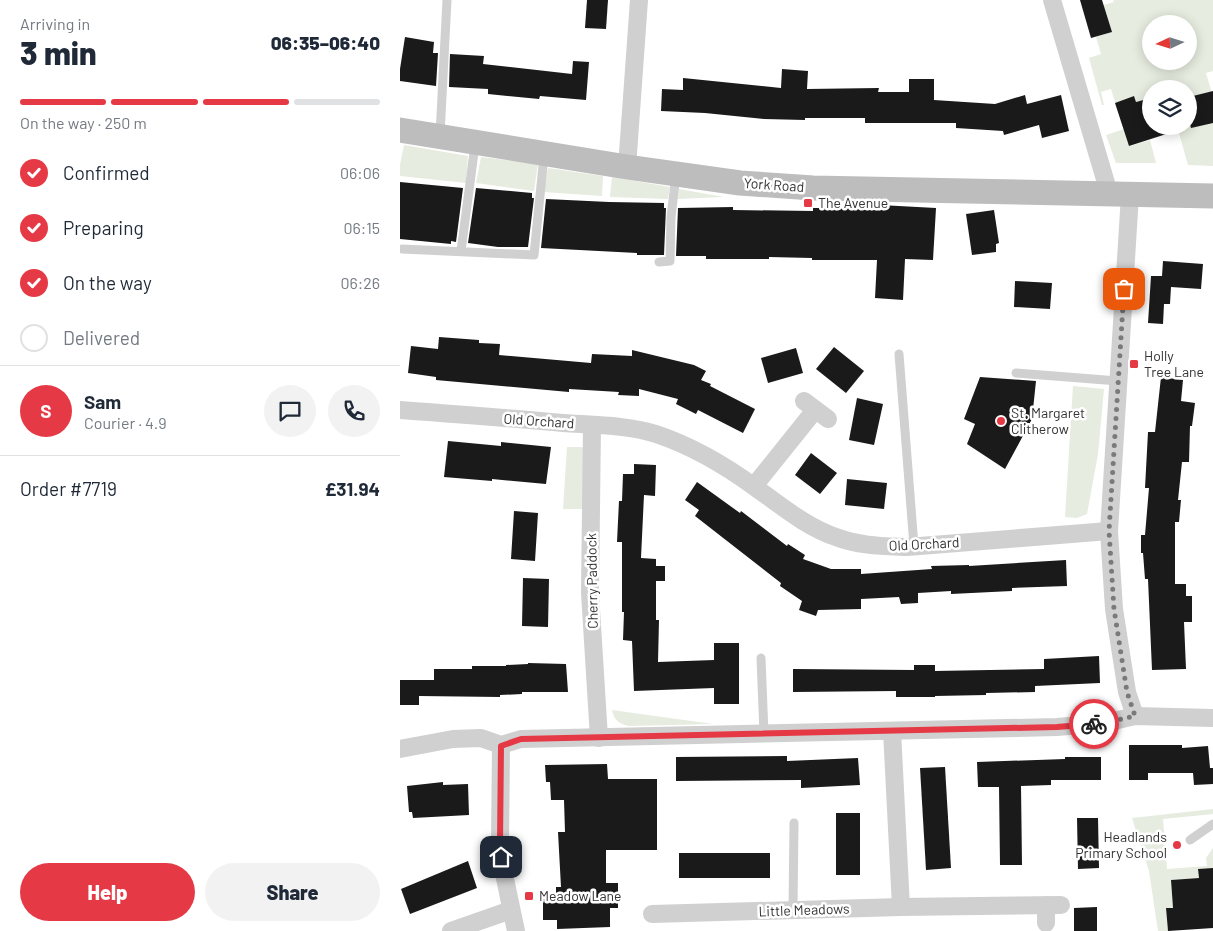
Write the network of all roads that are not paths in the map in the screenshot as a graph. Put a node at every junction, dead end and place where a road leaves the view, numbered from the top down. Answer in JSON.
{"nodes":[{"id":1,"x":447,"y":0,"type":"edge"},
{"id":2,"x":640,"y":0,"type":"edge"},
{"id":3,"x":1052,"y":0,"type":"edge"},
{"id":4,"x":400,"y":130,"type":"edge"},
{"id":5,"x":440,"y":135,"type":"junction"},
{"id":6,"x":475,"y":141,"type":"junction"},
{"id":7,"x":544,"y":153,"type":"junction"},
{"id":8,"x":627,"y":167,"type":"junction"},
{"id":9,"x":676,"y":174,"type":"junction"},
{"id":10,"x":1119,"y":194,"type":"junction"},
{"id":11,"x":1213,"y":196,"type":"edge"},
{"id":12,"x":402,"y":249,"type":"dead end"},
{"id":13,"x":461,"y":251,"type":"junction"},
{"id":14,"x":659,"y":262,"type":"dead end"},
{"id":15,"x":899,"y":354,"type":"dead end"},
{"id":16,"x":1016,"y":373,"type":"dead end"},
{"id":17,"x":1118,"y":381,"type":"junction"},
{"id":18,"x":400,"y":410,"type":"edge"},
{"id":19,"x":816,"y":410,"type":"dead end"},
{"id":20,"x":592,"y":425,"type":"junction"},
{"id":21,"x":754,"y":486,"type":"junction"},
{"id":22,"x":1109,"y":531,"type":"junction"},
{"id":23,"x":914,"y":546,"type":"junction"},
{"id":24,"x":761,"y":658,"type":"dead end"},
{"id":25,"x":1135,"y":716,"type":"junction"},
{"id":26,"x":1213,"y":718,"type":"edge"},
{"id":27,"x":892,"y":731,"type":"junction"},
{"id":28,"x":764,"y":734,"type":"junction"},
{"id":29,"x":599,"y":738,"type":"junction"},
{"id":30,"x":501,"y":746,"type":"junction"},
{"id":31,"x":400,"y":749,"type":"edge"},
{"id":32,"x":794,"y":823,"type":"dead end"},
{"id":33,"x":1213,"y":824,"type":"edge"},
{"id":34,"x":1190,"y":840,"type":"dead end"},
{"id":35,"x":901,"y":907,"type":"junction"},
{"id":36,"x":511,"y":910,"type":"junction"},
{"id":37,"x":793,"y":910,"type":"junction"},
{"id":38,"x":652,"y":914,"type":"dead end"},
{"id":39,"x":1046,"y":923,"type":"dead end"},
{"id":40,"x":451,"y":931,"type":"edge"},
{"id":41,"x":516,"y":931,"type":"edge"}],
"edges":[{"from":1,"to":5,"type":"lane"},
{"from":2,"to":8,"type":"street"},
{"from":3,"to":10,"type":"street"},
{"from":4,"to":5,"type":"street","name":"York Road"},
{"from":5,"to":6,"type":"street","name":"York Road"},
{"from":6,"to":7,"type":"street","name":"York Road"},
{"from":6,"to":13,"type":"lane"},
{"from":7,"to":8,"type":"street","name":"York Road"},
{"from":7,"to":13,"type":"lane"},
{"from":8,"to":9,"type":"street","name":"York Road"},
{"from":9,"to":10,"type":"street","name":"York Road"},
{"from":9,"to":14,"type":"lane"},
{"from":10,"to":11,"type":"street","name":"York Road"},
{"from":10,"to":17,"type":"street"},
{"from":12,"to":13,"type":"lane"},
{"from":15,"to":23,"type":"lane"},
{"from":16,"to":17,"type":"lane"},
{"from":17,"to":22,"type":"street"},
{"from":18,"to":20,"type":"street","name":"Old Orchard"},
{"from":19,"to":21,"type":"street"},
{"from":20,"to":21,"type":"street","name":"Old Orchard"},
{"from":20,"to":29,"type":"street","name":"Cherry Paddock"},
{"from":21,"to":23,"type":"street","name":"Old Orchard"},
{"from":22,"to":23,"type":"street","name":"Old Orchard"},
{"from":22,"to":25,"type":"street"},
{"from":24,"to":28,"type":"lane"},
{"from":25,"to":26,"type":"street"},
{"from":25,"to":27,"type":"street"},
{"from":27,"to":28,"type":"street"},
{"from":27,"to":35,"type":"street"},
{"from":28,"to":29,"type":"street"},
{"from":29,"to":30,"type":"street"},
{"from":30,"to":31,"type":"street"},
{"from":30,"to":36,"type":"street"},
{"from":32,"to":37,"type":"lane"},
{"from":33,"to":34,"type":"lane"},
{"from":35,"to":37,"type":"street","name":"Little Meadows"},
{"from":35,"to":39,"type":"street","name":"Little Meadows"},
{"from":36,"to":40,"type":"street"},
{"from":36,"to":41,"type":"street"},
{"from":37,"to":38,"type":"street","name":"Little Meadows"}]}
